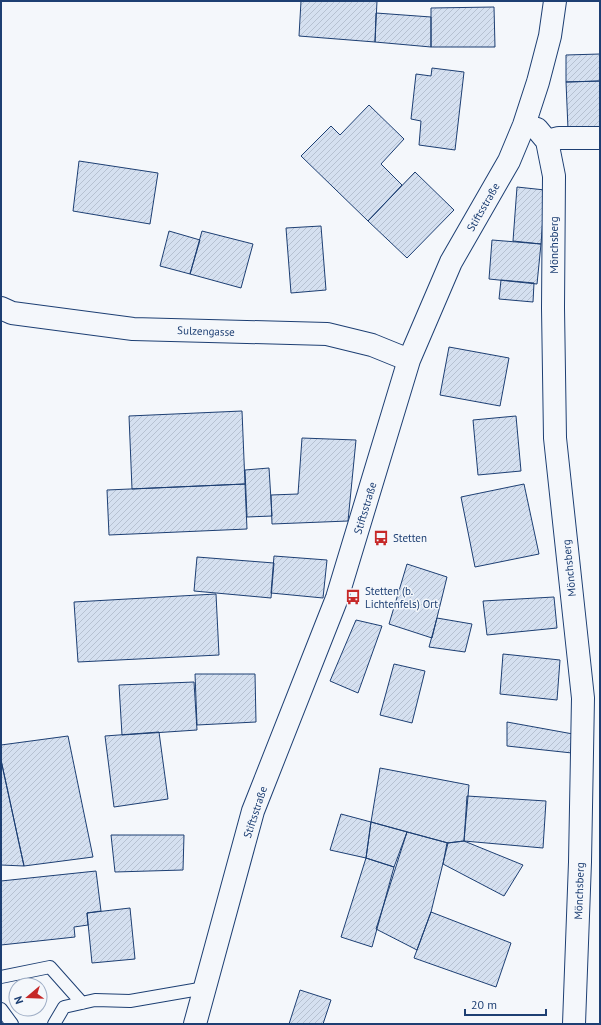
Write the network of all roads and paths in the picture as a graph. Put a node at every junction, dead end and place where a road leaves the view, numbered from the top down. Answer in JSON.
{"nodes":[{"id":1,"x":555,"y":1,"type":"edge"},
{"id":2,"x":524,"y":125,"type":"junction"},
{"id":3,"x":600,"y":138,"type":"edge"},
{"id":4,"x":547,"y":142,"type":"junction"},
{"id":5,"x":1,"y":308,"type":"edge"},
{"id":6,"x":409,"y":360,"type":"junction"},
{"id":7,"x":1,"y":977,"type":"edge"},
{"id":8,"x":205,"y":988,"type":"junction"},
{"id":9,"x":82,"y":1003,"type":"junction"},
{"id":10,"x":1,"y":1009,"type":"edge"},
{"id":11,"x":12,"y":1024,"type":"edge"},
{"id":12,"x":54,"y":1024,"type":"edge"},
{"id":13,"x":195,"y":1024,"type":"edge"},
{"id":14,"x":574,"y":1024,"type":"edge"}],
"edges":[{"from":1,"to":2,"type":"street","name":"Stiftsstraße"},
{"from":2,"to":4,"type":"street"},
{"from":2,"to":6,"type":"street","name":"Stiftsstraße"},
{"from":3,"to":4,"type":"street"},
{"from":4,"to":14,"type":"street","name":"Mönchsberg"},
{"from":5,"to":6,"type":"street","name":"Sulzengasse"},
{"from":6,"to":8,"type":"street","name":"Stiftsstraße"},
{"from":7,"to":9,"type":"lane"},
{"from":8,"to":9,"type":"lane"},
{"from":8,"to":13,"type":"street","name":"Stiftsstraße"},
{"from":9,"to":12,"type":"lane"},
{"from":10,"to":11,"type":"lane"}]}
